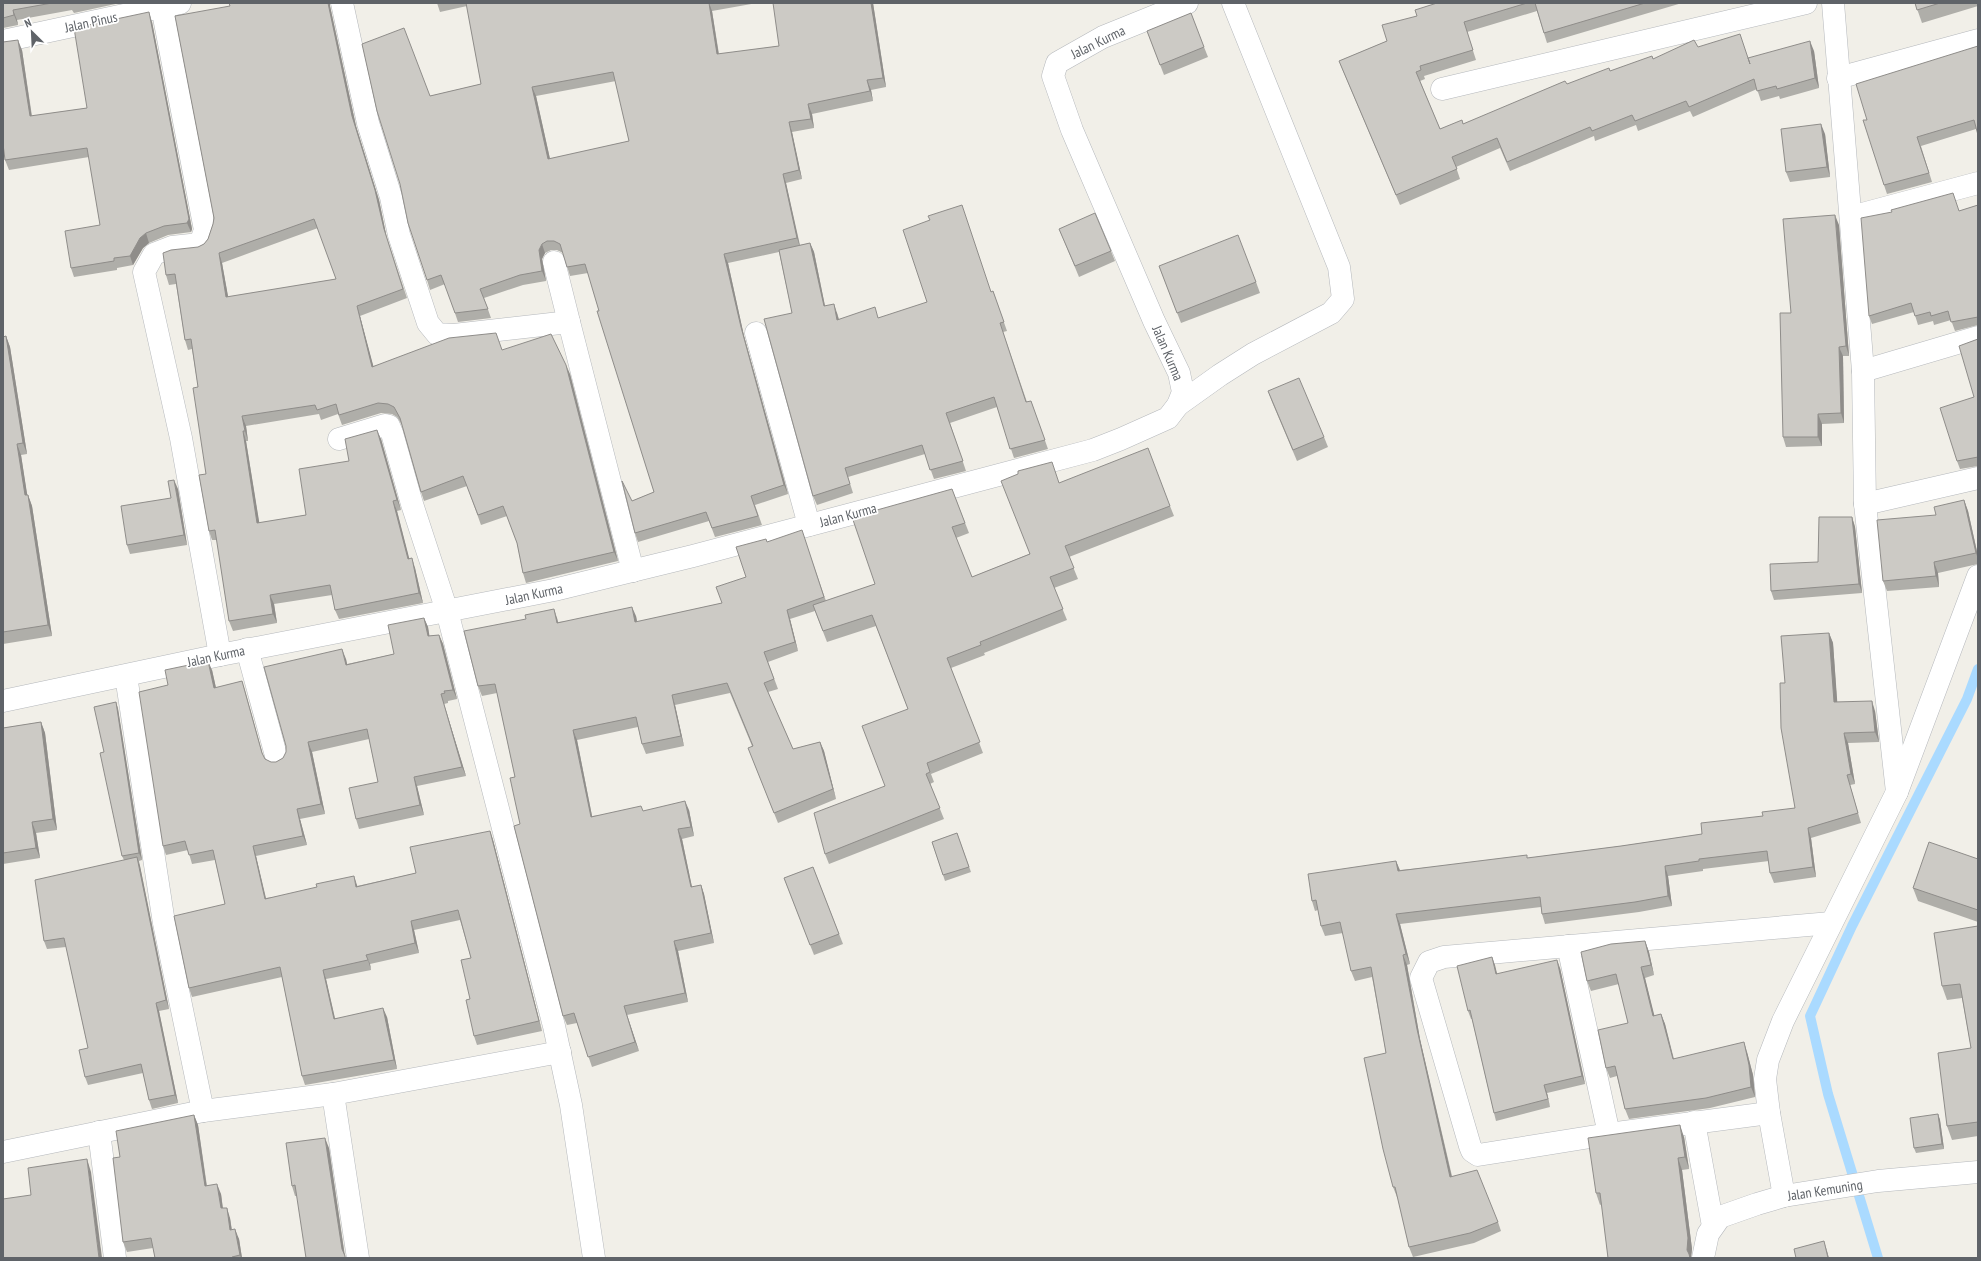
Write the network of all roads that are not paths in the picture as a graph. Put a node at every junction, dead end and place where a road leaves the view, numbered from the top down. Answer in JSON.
{"nodes":[{"id":1,"x":342,"y":3,"type":"edge"},
{"id":2,"x":1187,"y":3,"type":"edge"},
{"id":3,"x":1233,"y":3,"type":"edge"},
{"id":4,"x":1806,"y":3,"type":"edge"},
{"id":5,"x":1833,"y":3,"type":"edge"},
{"id":6,"x":171,"y":5,"type":"edge"},
{"id":7,"x":1978,"y":40,"type":"edge"},
{"id":8,"x":3,"y":41,"type":"edge"},
{"id":9,"x":1838,"y":78,"type":"junction"},
{"id":10,"x":1442,"y":88,"type":"dead end"},
{"id":11,"x":1978,"y":183,"type":"edge"},
{"id":12,"x":1851,"y":217,"type":"junction"},
{"id":13,"x":554,"y":262,"type":"dead end"},
{"id":14,"x":569,"y":322,"type":"junction"},
{"id":15,"x":756,"y":333,"type":"dead end"},
{"id":16,"x":1978,"y":337,"type":"edge"},
{"id":17,"x":1863,"y":371,"type":"junction"},
{"id":18,"x":1178,"y":406,"type":"junction"},
{"id":19,"x":339,"y":439,"type":"dead end"},
{"id":20,"x":1978,"y":478,"type":"edge"},
{"id":21,"x":1865,"y":504,"type":"junction"},
{"id":22,"x":809,"y":525,"type":"junction"},
{"id":23,"x":633,"y":571,"type":"junction"},
{"id":24,"x":1978,"y":576,"type":"edge"},
{"id":25,"x":447,"y":611,"type":"junction"},
{"id":26,"x":247,"y":649,"type":"junction"},
{"id":27,"x":220,"y":655,"type":"junction"},
{"id":28,"x":126,"y":676,"type":"junction"},
{"id":29,"x":3,"y":701,"type":"edge"},
{"id":30,"x":277,"y":759,"type":"dead end"},
{"id":31,"x":1897,"y":792,"type":"junction"},
{"id":32,"x":1831,"y":923,"type":"junction"},
{"id":33,"x":1568,"y":946,"type":"junction"},
{"id":34,"x":560,"y":1052,"type":"junction"},
{"id":35,"x":333,"y":1094,"type":"junction"},
{"id":36,"x":203,"y":1111,"type":"junction"},
{"id":37,"x":1769,"y":1113,"type":"junction"},
{"id":38,"x":1694,"y":1122,"type":"junction"},
{"id":39,"x":99,"y":1132,"type":"junction"},
{"id":40,"x":1609,"y":1134,"type":"junction"},
{"id":41,"x":3,"y":1152,"type":"edge"},
{"id":42,"x":1978,"y":1172,"type":"edge"},
{"id":43,"x":1784,"y":1196,"type":"junction"},
{"id":44,"x":1713,"y":1226,"type":"junction"},
{"id":45,"x":115,"y":1258,"type":"edge"},
{"id":46,"x":358,"y":1258,"type":"edge"},
{"id":47,"x":594,"y":1258,"type":"edge"},
{"id":48,"x":1704,"y":1258,"type":"edge"}],
"edges":[{"from":1,"to":14,"type":"street"},
{"from":2,"to":18,"type":"street","name":"Jalan Kurma"},
{"from":3,"to":18,"type":"street"},
{"from":4,"to":10,"type":"street"},
{"from":5,"to":9,"type":"street"},
{"from":6,"to":8,"type":"street","name":"Jalan Pinus"},
{"from":6,"to":27,"type":"street"},
{"from":7,"to":9,"type":"street"},
{"from":9,"to":12,"type":"street"},
{"from":11,"to":12,"type":"street"},
{"from":12,"to":17,"type":"street"},
{"from":13,"to":14,"type":"street"},
{"from":14,"to":23,"type":"street"},
{"from":15,"to":22,"type":"street"},
{"from":16,"to":17,"type":"street"},
{"from":17,"to":21,"type":"street"},
{"from":18,"to":22,"type":"street","name":"Jalan Kurma"},
{"from":19,"to":25,"type":"street"},
{"from":20,"to":21,"type":"street"},
{"from":21,"to":31,"type":"street"},
{"from":22,"to":23,"type":"street","name":"Jalan Kurma"},
{"from":23,"to":25,"type":"street","name":"Jalan Kurma"},
{"from":24,"to":31,"type":"street"},
{"from":25,"to":26,"type":"street","name":"Jalan Kurma"},
{"from":25,"to":34,"type":"street"},
{"from":26,"to":27,"type":"street","name":"Jalan Kurma"},
{"from":26,"to":30,"type":"street"},
{"from":27,"to":28,"type":"street","name":"Jalan Kurma"},
{"from":28,"to":29,"type":"street","name":"Jalan Kurma"},
{"from":28,"to":36,"type":"street"},
{"from":31,"to":32,"type":"street"},
{"from":32,"to":33,"type":"street"},
{"from":32,"to":37,"type":"street"},
{"from":33,"to":40,"type":"street"},
{"from":33,"to":40,"type":"street"},
{"from":34,"to":35,"type":"street"},
{"from":34,"to":47,"type":"street"},
{"from":35,"to":36,"type":"street"},
{"from":35,"to":46,"type":"street"},
{"from":36,"to":39,"type":"street"},
{"from":37,"to":38,"type":"street"},
{"from":37,"to":43,"type":"street"},
{"from":38,"to":40,"type":"street"},
{"from":38,"to":44,"type":"street"},
{"from":39,"to":41,"type":"street"},
{"from":39,"to":45,"type":"street"},
{"from":42,"to":43,"type":"street","name":"Jalan Kemuning"},
{"from":43,"to":44,"type":"street","name":"Jalan Kemuning"},
{"from":44,"to":48,"type":"street"}]}
